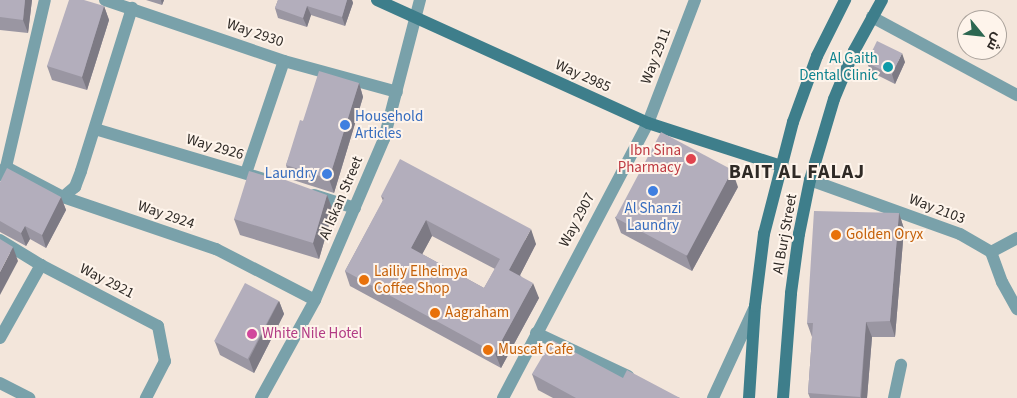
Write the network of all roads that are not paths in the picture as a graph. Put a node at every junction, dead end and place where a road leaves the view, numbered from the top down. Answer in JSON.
{"nodes":[{"id":1,"x":45,"y":0,"type":"edge"},
{"id":2,"x":105,"y":0,"type":"edge"},
{"id":3,"x":377,"y":0,"type":"edge"},
{"id":4,"x":420,"y":0,"type":"edge"},
{"id":5,"x":695,"y":0,"type":"edge"},
{"id":6,"x":845,"y":0,"type":"edge"},
{"id":7,"x":882,"y":0,"type":"edge"},
{"id":8,"x":132,"y":8,"type":"junction"},
{"id":9,"x":414,"y":17,"type":"junction"},
{"id":10,"x":872,"y":17,"type":"junction"},
{"id":11,"x":284,"y":60,"type":"junction"},
{"id":12,"x":397,"y":92,"type":"junction"},
{"id":13,"x":1017,"y":95,"type":"edge"},
{"id":14,"x":648,"y":123,"type":"junction"},
{"id":15,"x":95,"y":129,"type":"junction"},
{"id":16,"x":781,"y":166,"type":"junction"},
{"id":17,"x":3,"y":171,"type":"edge"},
{"id":18,"x":246,"y":173,"type":"junction"},
{"id":19,"x":810,"y":180,"type":"junction"},
{"id":20,"x":273,"y":182,"type":"edge"},
{"id":21,"x":300,"y":191,"type":"edge"},
{"id":22,"x":63,"y":198,"type":"junction"},
{"id":23,"x":355,"y":208,"type":"junction"},
{"id":24,"x":1017,"y":238,"type":"edge"},
{"id":25,"x":0,"y":240,"type":"edge"},
{"id":26,"x":991,"y":252,"type":"junction"},
{"id":27,"x":41,"y":265,"type":"junction"},
{"id":28,"x":314,"y":300,"type":"junction"},
{"id":29,"x":755,"y":306,"type":"junction"},
{"id":30,"x":1017,"y":309,"type":"edge"},
{"id":31,"x":536,"y":333,"type":"junction"},
{"id":32,"x":0,"y":338,"type":"edge"},
{"id":33,"x":901,"y":364,"type":"dead end"},
{"id":34,"x":628,"y":376,"type":"edge"},
{"id":35,"x":0,"y":383,"type":"edge"},
{"id":36,"x":29,"y":398,"type":"edge"},
{"id":37,"x":146,"y":398,"type":"edge"},
{"id":38,"x":261,"y":398,"type":"edge"},
{"id":39,"x":503,"y":398,"type":"edge"},
{"id":40,"x":713,"y":398,"type":"edge"},
{"id":41,"x":749,"y":398,"type":"edge"},
{"id":42,"x":783,"y":398,"type":"edge"},
{"id":43,"x":894,"y":398,"type":"edge"}],
"edges":[{"from":1,"to":17,"type":"street"},
{"from":2,"to":8,"type":"street","name":"Way 2930"},
{"from":3,"to":9,"type":"main road","name":"Way 2985"},
{"from":4,"to":9,"type":"street","name":"Al Iskan Street"},
{"from":5,"to":14,"type":"street","name":"Way 2911"},
{"from":6,"to":16,"type":"main road","name":"Al Burj Street"},
{"from":7,"to":10,"type":"main road","name":"Al Burj Street"},
{"from":8,"to":11,"type":"street","name":"Way 2930"},
{"from":8,"to":15,"type":"street"},
{"from":9,"to":12,"type":"street","name":"Al Iskan Street"},
{"from":9,"to":14,"type":"main road","name":"Way 2985"},
{"from":10,"to":13,"type":"street"},
{"from":10,"to":19,"type":"main road","name":"Al Burj Street"},
{"from":11,"to":12,"type":"street","name":"Way 2930"},
{"from":11,"to":18,"type":"street"},
{"from":12,"to":23,"type":"street","name":"Al Iskan Street"},
{"from":14,"to":16,"type":"main road","name":"Way 2985"},
{"from":14,"to":31,"type":"street","name":"Way 2907"},
{"from":15,"to":18,"type":"street","name":"Way 2926"},
{"from":15,"to":22,"type":"street"},
{"from":16,"to":29,"type":"main road","name":"Al Burj Street"},
{"from":17,"to":22,"type":"street","name":"Way 2924"},
{"from":18,"to":20,"type":"street","name":"Way 2926"},
{"from":19,"to":26,"type":"street","name":"Way 2103"},
{"from":19,"to":42,"type":"main road","name":"Al Burj Street"},
{"from":21,"to":23,"type":"street"},
{"from":22,"to":28,"type":"street","name":"Way 2924"},
{"from":23,"to":28,"type":"street","name":"Al Iskan Street"},
{"from":24,"to":26,"type":"street"},
{"from":25,"to":27,"type":"street","name":"Way 2921"},
{"from":26,"to":30,"type":"street"},
{"from":27,"to":32,"type":"street"},
{"from":27,"to":37,"type":"street","name":"Way 2921"},
{"from":28,"to":38,"type":"street","name":"Al Iskan Street"},
{"from":29,"to":40,"type":"street"},
{"from":29,"to":41,"type":"main road","name":"Al Burj Street"},
{"from":31,"to":34,"type":"street"},
{"from":31,"to":39,"type":"street","name":"Way 2907"},
{"from":33,"to":43,"type":"street"},
{"from":35,"to":36,"type":"street"}]}
